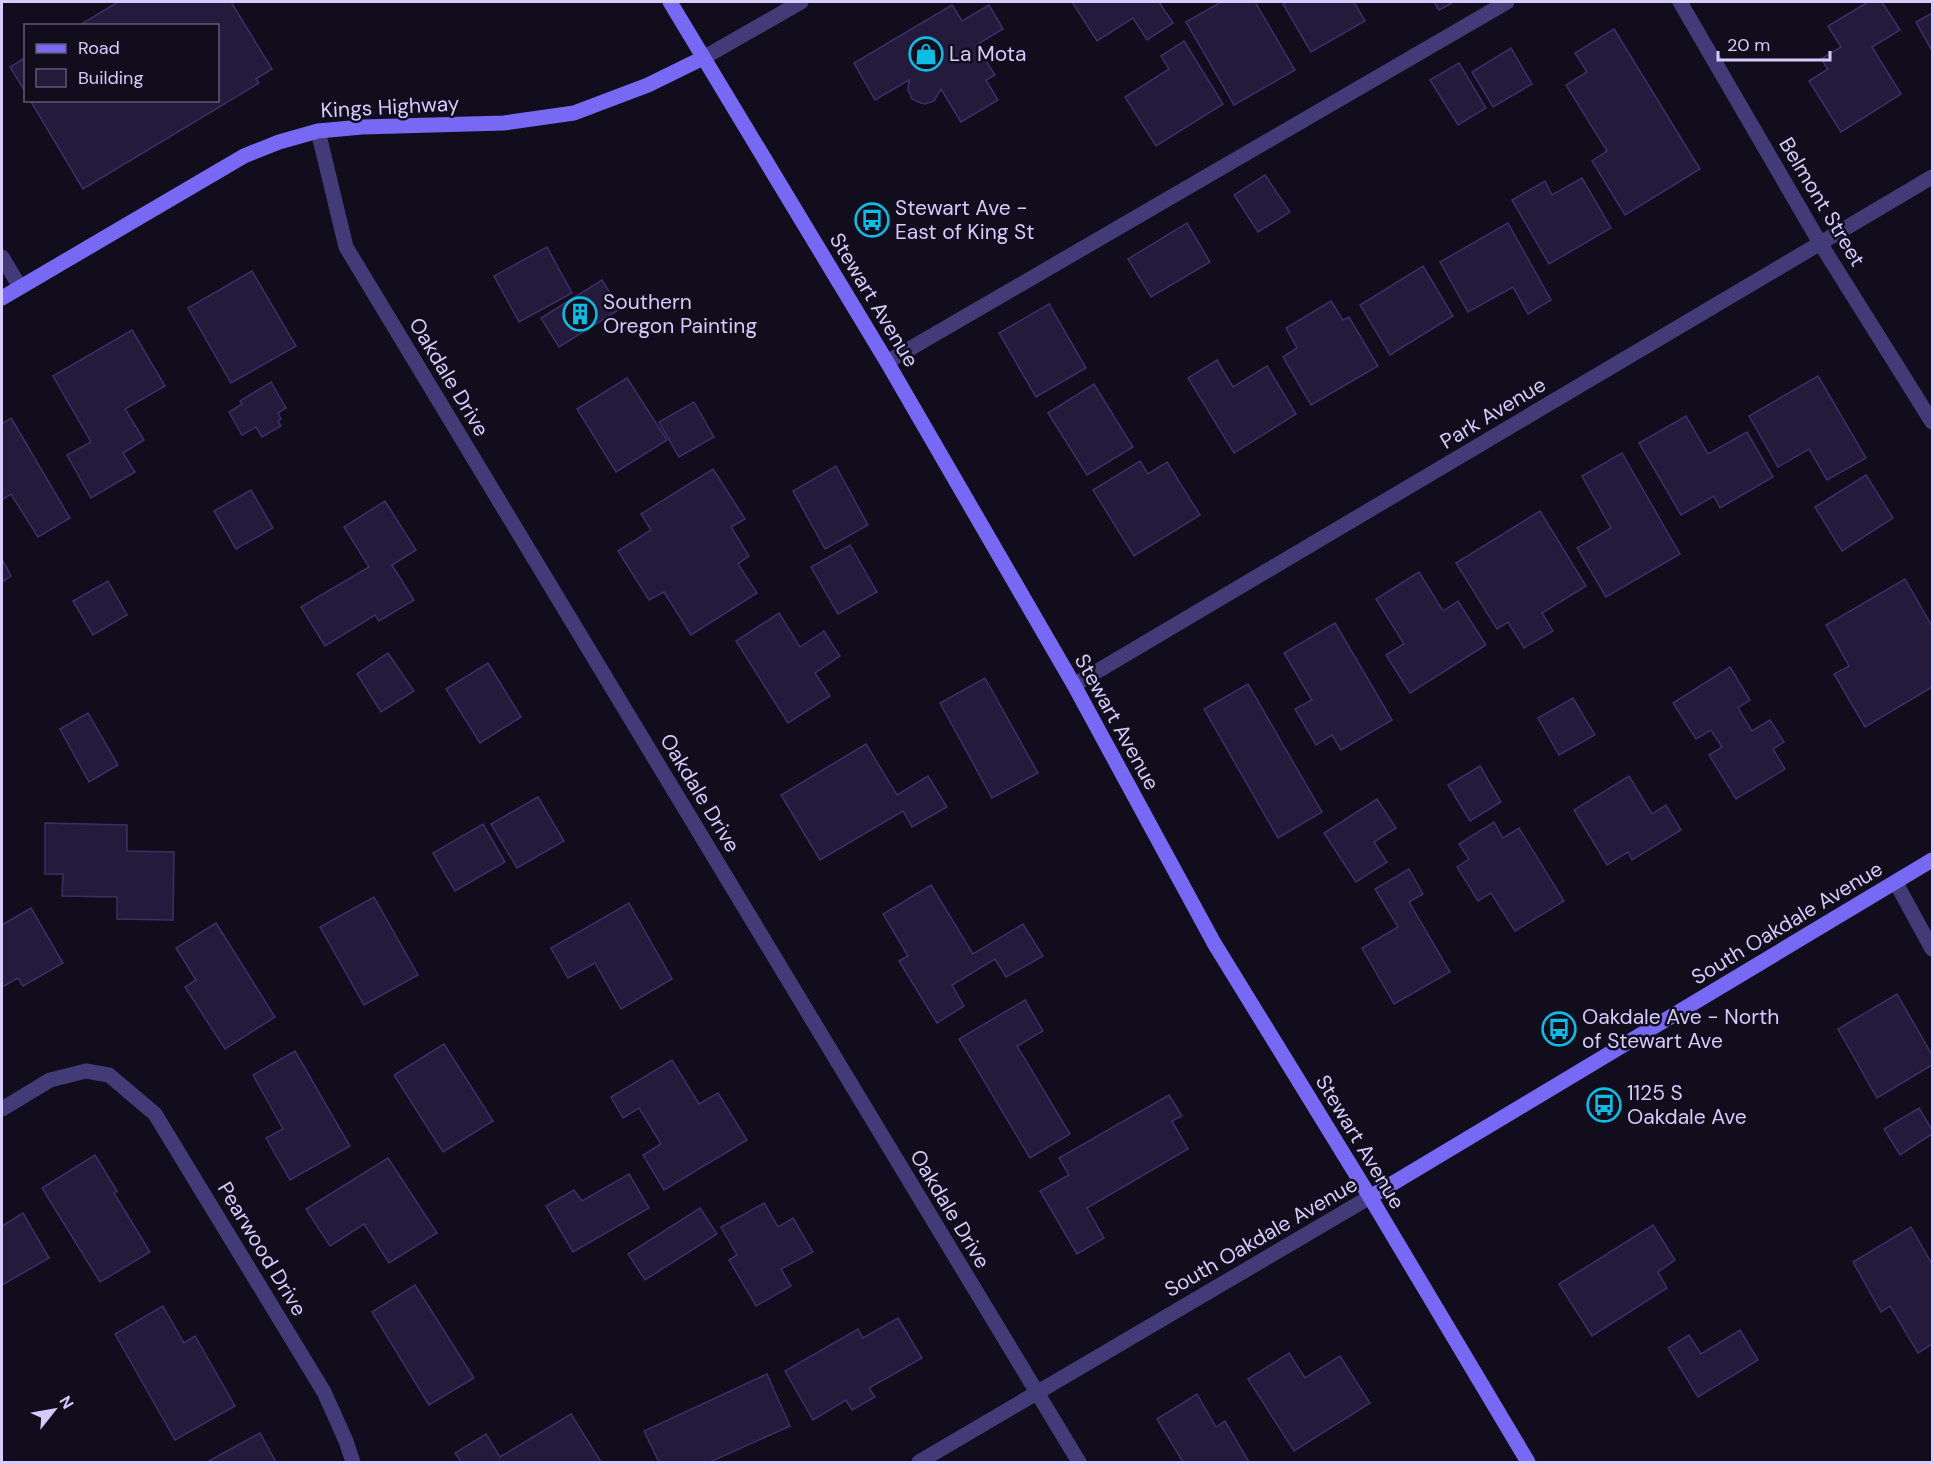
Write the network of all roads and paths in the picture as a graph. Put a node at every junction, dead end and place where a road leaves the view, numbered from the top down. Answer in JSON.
{"nodes":[{"id":1,"x":670,"y":2,"type":"edge"},
{"id":2,"x":801,"y":2,"type":"edge"},
{"id":3,"x":1507,"y":2,"type":"edge"},
{"id":4,"x":1680,"y":2,"type":"edge"},
{"id":5,"x":703,"y":58,"type":"junction"},
{"id":6,"x":318,"y":131,"type":"junction"},
{"id":7,"x":1932,"y":177,"type":"edge"},
{"id":8,"x":1821,"y":243,"type":"junction"},
{"id":9,"x":2,"y":256,"type":"edge"},
{"id":10,"x":20,"y":287,"type":"junction"},
{"id":11,"x":2,"y":298,"type":"edge"},
{"id":12,"x":888,"y":362,"type":"junction"},
{"id":13,"x":1932,"y":422,"type":"edge"},
{"id":14,"x":1074,"y":685,"type":"junction"},
{"id":15,"x":1932,"y":860,"type":"edge"},
{"id":16,"x":1896,"y":883,"type":"junction"},
{"id":17,"x":1932,"y":949,"type":"edge"},
{"id":18,"x":2,"y":1109,"type":"edge"},
{"id":19,"x":1370,"y":1197,"type":"junction"},
{"id":20,"x":1036,"y":1393,"type":"junction"},
{"id":21,"x":353,"y":1462,"type":"edge"},
{"id":22,"x":920,"y":1462,"type":"edge"},
{"id":23,"x":1079,"y":1462,"type":"edge"},
{"id":24,"x":1528,"y":1462,"type":"edge"}],
"edges":[{"from":1,"to":5,"type":"main road","name":"Stewart Avenue"},
{"from":2,"to":5,"type":"street"},
{"from":3,"to":12,"type":"street"},
{"from":4,"to":8,"type":"street","name":"Belmont Street"},
{"from":5,"to":6,"type":"main road","name":"Kings Highway"},
{"from":5,"to":12,"type":"main road","name":"Stewart Avenue"},
{"from":6,"to":10,"type":"main road","name":"Kings Highway"},
{"from":6,"to":20,"type":"street","name":"Oakdale Drive"},
{"from":7,"to":8,"type":"street","name":"Park Avenue"},
{"from":8,"to":13,"type":"street","name":"Belmont Street"},
{"from":8,"to":14,"type":"street","name":"Park Avenue"},
{"from":9,"to":10,"type":"street"},
{"from":10,"to":11,"type":"main road","name":"Kings Highway"},
{"from":12,"to":14,"type":"main road","name":"Stewart Avenue"},
{"from":14,"to":19,"type":"main road","name":"Stewart Avenue"},
{"from":15,"to":16,"type":"main road","name":"South Oakdale Avenue"},
{"from":16,"to":17,"type":"street"},
{"from":16,"to":19,"type":"main road","name":"South Oakdale Avenue"},
{"from":18,"to":21,"type":"street","name":"Pearwood Drive"},
{"from":19,"to":20,"type":"street","name":"South Oakdale Avenue"},
{"from":19,"to":24,"type":"main road","name":"Stewart Avenue"},
{"from":20,"to":22,"type":"street","name":"South Oakdale Avenue"},
{"from":20,"to":23,"type":"street","name":"Oakdale Drive"}]}
